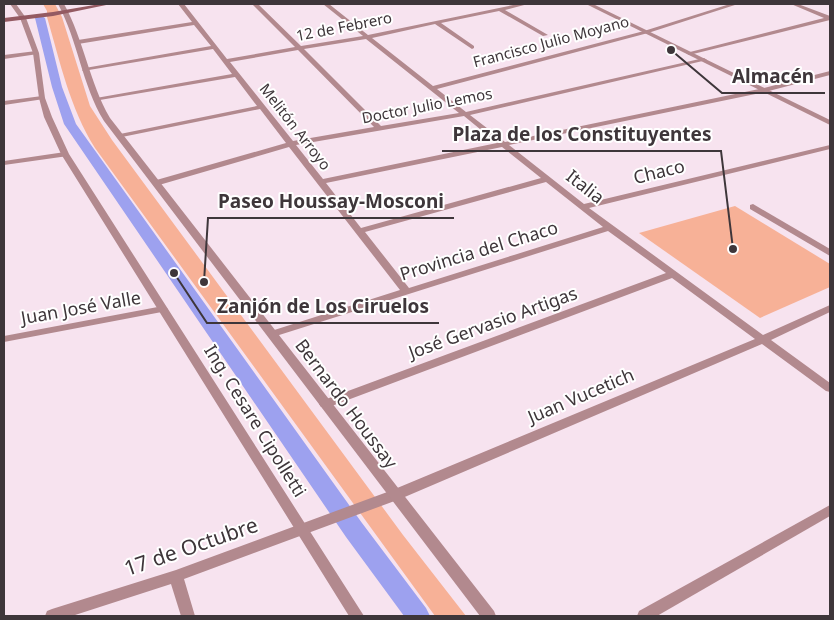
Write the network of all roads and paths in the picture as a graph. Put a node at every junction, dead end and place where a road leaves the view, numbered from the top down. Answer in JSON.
{"nodes":[{"id":1,"x":13,"y":4,"type":"edge"},
{"id":2,"x":104,"y":4,"type":"edge"},
{"id":3,"x":108,"y":4,"type":"edge"},
{"id":4,"x":182,"y":4,"type":"edge"},
{"id":5,"x":255,"y":4,"type":"edge"},
{"id":6,"x":329,"y":4,"type":"edge"},
{"id":7,"x":525,"y":4,"type":"edge"},
{"id":8,"x":589,"y":4,"type":"edge"},
{"id":9,"x":735,"y":4,"type":"edge"},
{"id":10,"x":794,"y":4,"type":"edge"},
{"id":11,"x":63,"y":7,"type":"edge"},
{"id":12,"x":500,"y":9,"type":"junction"},
{"id":13,"x":24,"y":18,"type":"junction"},
{"id":14,"x":830,"y":18,"type":"edge"},
{"id":15,"x":4,"y":20,"type":"edge"},
{"id":16,"x":434,"y":22,"type":"junction"},
{"id":17,"x":196,"y":23,"type":"junction"},
{"id":18,"x":646,"y":32,"type":"junction"},
{"id":19,"x":545,"y":35,"type":"dead end"},
{"id":20,"x":366,"y":37,"type":"junction"},
{"id":21,"x":78,"y":42,"type":"junction"},
{"id":22,"x":472,"y":46,"type":"dead end"},
{"id":23,"x":215,"y":47,"type":"junction"},
{"id":24,"x":299,"y":48,"type":"junction"},
{"id":25,"x":689,"y":52,"type":"junction"},
{"id":26,"x":36,"y":53,"type":"junction"},
{"id":27,"x":4,"y":57,"type":"edge"},
{"id":28,"x":704,"y":60,"type":"junction"},
{"id":29,"x":226,"y":61,"type":"junction"},
{"id":30,"x":85,"y":70,"type":"junction"},
{"id":31,"x":830,"y":72,"type":"edge"},
{"id":32,"x":237,"y":75,"type":"junction"},
{"id":33,"x":432,"y":88,"type":"junction"},
{"id":34,"x":764,"y":90,"type":"junction"},
{"id":35,"x":42,"y":98,"type":"junction"},
{"id":36,"x":96,"y":100,"type":"junction"},
{"id":37,"x":4,"y":103,"type":"edge"},
{"id":38,"x":262,"y":107,"type":"junction"},
{"id":39,"x":465,"y":114,"type":"junction"},
{"id":40,"x":830,"y":123,"type":"edge"},
{"id":41,"x":380,"y":129,"type":"junction"},
{"id":42,"x":120,"y":136,"type":"junction"},
{"id":43,"x":291,"y":144,"type":"junction"},
{"id":44,"x":505,"y":145,"type":"junction"},
{"id":45,"x":830,"y":147,"type":"edge"},
{"id":46,"x":65,"y":154,"type":"junction"},
{"id":47,"x":4,"y":163,"type":"edge"},
{"id":48,"x":548,"y":179,"type":"junction"},
{"id":49,"x":321,"y":182,"type":"junction"},
{"id":50,"x":156,"y":183,"type":"junction"},
{"id":51,"x":754,"y":207,"type":"dead end"},
{"id":52,"x":584,"y":208,"type":"junction"},
{"id":53,"x":610,"y":228,"type":"junction"},
{"id":54,"x":359,"y":231,"type":"junction"},
{"id":55,"x":830,"y":253,"type":"edge"},
{"id":56,"x":673,"y":274,"type":"junction"},
{"id":57,"x":406,"y":291,"type":"junction"},
{"id":58,"x":830,"y":308,"type":"edge"},
{"id":59,"x":163,"y":309,"type":"junction"},
{"id":60,"x":272,"y":334,"type":"junction"},
{"id":61,"x":4,"y":339,"type":"edge"},
{"id":62,"x":762,"y":339,"type":"junction"},
{"id":63,"x":830,"y":388,"type":"edge"},
{"id":64,"x":325,"y":404,"type":"junction"},
{"id":65,"x":395,"y":495,"type":"junction"},
{"id":66,"x":830,"y":510,"type":"edge"},
{"id":67,"x":344,"y":515,"type":"joint"},
{"id":68,"x":303,"y":530,"type":"junction"},
{"id":69,"x":176,"y":576,"type":"junction"},
{"id":70,"x":52,"y":616,"type":"edge"},
{"id":71,"x":188,"y":616,"type":"edge"},
{"id":72,"x":356,"y":616,"type":"edge"},
{"id":73,"x":489,"y":616,"type":"edge"},
{"id":74,"x":644,"y":616,"type":"edge"}],
"edges":[{"from":1,"to":13,"type":"street","name":"Ing. Cesare Cipolletti"},
{"from":2,"to":3,"type":"main road"},
{"from":2,"to":11,"type":"main road"},
{"from":4,"to":17,"type":"street","name":"Melitón Arroyo"},
{"from":5,"to":24,"type":"street"},
{"from":6,"to":20,"type":"street","name":"Italia"},
{"from":7,"to":12,"type":"street","name":"12 de Febrero"},
{"from":8,"to":18,"type":"street"},
{"from":9,"to":18,"type":"street","name":"Francisco Julio Moyano"},
{"from":10,"to":14,"type":"street"},
{"from":11,"to":13,"type":"main road"},
{"from":11,"to":21,"type":"street","name":"Bernardo Houssay"},
{"from":12,"to":16,"type":"street","name":"12 de Febrero"},
{"from":12,"to":19,"type":"street"},
{"from":13,"to":15,"type":"main road"},
{"from":13,"to":26,"type":"street","name":"Ing. Cesare Cipolletti"},
{"from":14,"to":25,"type":"street"},
{"from":16,"to":20,"type":"street","name":"12 de Febrero"},
{"from":16,"to":22,"type":"street"},
{"from":17,"to":21,"type":"street"},
{"from":17,"to":23,"type":"street","name":"Melitón Arroyo"},
{"from":18,"to":25,"type":"street"},
{"from":18,"to":33,"type":"street","name":"Francisco Julio Moyano"},
{"from":20,"to":24,"type":"street","name":"12 de Febrero"},
{"from":20,"to":33,"type":"street","name":"Italia"},
{"from":21,"to":30,"type":"street","name":"Bernardo Houssay"},
{"from":23,"to":29,"type":"street","name":"Melitón Arroyo"},
{"from":23,"to":30,"type":"street"},
{"from":24,"to":29,"type":"street","name":"12 de Febrero"},
{"from":24,"to":41,"type":"street"},
{"from":25,"to":28,"type":"street"},
{"from":26,"to":27,"type":"street"},
{"from":26,"to":35,"type":"street","name":"Ing. Cesare Cipolletti"},
{"from":28,"to":34,"type":"street"},
{"from":28,"to":39,"type":"street","name":"Doctor Julio Lemos"},
{"from":29,"to":32,"type":"street","name":"Melitón Arroyo"},
{"from":30,"to":36,"type":"street","name":"Bernardo Houssay"},
{"from":31,"to":34,"type":"street"},
{"from":32,"to":36,"type":"street"},
{"from":32,"to":38,"type":"street","name":"Melitón Arroyo"},
{"from":33,"to":39,"type":"street","name":"Italia"},
{"from":34,"to":40,"type":"street"},
{"from":34,"to":44,"type":"street"},
{"from":35,"to":37,"type":"street"},
{"from":35,"to":46,"type":"street","name":"Ing. Cesare Cipolletti"},
{"from":36,"to":42,"type":"street","name":"Bernardo Houssay"},
{"from":38,"to":42,"type":"street"},
{"from":38,"to":43,"type":"street","name":"Melitón Arroyo"},
{"from":39,"to":41,"type":"street","name":"Doctor Julio Lemos"},
{"from":39,"to":44,"type":"street","name":"Italia"},
{"from":41,"to":43,"type":"street","name":"Doctor Julio Lemos"},
{"from":42,"to":50,"type":"street","name":"Bernardo Houssay"},
{"from":43,"to":49,"type":"street","name":"Melitón Arroyo"},
{"from":43,"to":50,"type":"street","name":"Doctor Julio Lemos"},
{"from":44,"to":48,"type":"street","name":"Italia"},
{"from":44,"to":49,"type":"street"},
{"from":45,"to":52,"type":"street","name":"Chaco"},
{"from":46,"to":47,"type":"street"},
{"from":46,"to":59,"type":"street","name":"Ing. Cesare Cipolletti"},
{"from":48,"to":52,"type":"street","name":"Italia"},
{"from":48,"to":54,"type":"street"},
{"from":49,"to":54,"type":"street","name":"Melitón Arroyo"},
{"from":50,"to":60,"type":"street","name":"Bernardo Houssay"},
{"from":51,"to":55,"type":"street"},
{"from":52,"to":53,"type":"street","name":"Italia"},
{"from":53,"to":56,"type":"street","name":"Italia"},
{"from":53,"to":57,"type":"street","name":"Provincia del Chaco"},
{"from":54,"to":57,"type":"street","name":"Melitón Arroyo"},
{"from":56,"to":62,"type":"street","name":"Italia"},
{"from":56,"to":64,"type":"street","name":"José Gervasio Artigas"},
{"from":57,"to":60,"type":"street","name":"Provincia del Chaco"},
{"from":58,"to":62,"type":"street","name":"Juan Vucetich"},
{"from":59,"to":61,"type":"street","name":"Juan José Valle"},
{"from":59,"to":68,"type":"street","name":"Ing. Cesare Cipolletti"},
{"from":60,"to":64,"type":"street","name":"Bernardo Houssay"},
{"from":62,"to":63,"type":"street","name":"Italia"},
{"from":62,"to":65,"type":"street","name":"Juan Vucetich"},
{"from":64,"to":65,"type":"street","name":"Bernardo Houssay"},
{"from":65,"to":67,"type":"street","name":"Juan Vucetich"},
{"from":65,"to":73,"type":"street","name":"Bernardo Houssay"},
{"from":66,"to":74,"type":"street"},
{"from":67,"to":68,"type":"street","name":"17 de Octubre"},
{"from":68,"to":69,"type":"street","name":"17 de Octubre"},
{"from":68,"to":72,"type":"street","name":"Ing. Cesare Cipolletti"},
{"from":69,"to":70,"type":"street","name":"17 de Octubre"},
{"from":69,"to":71,"type":"street"}]}
